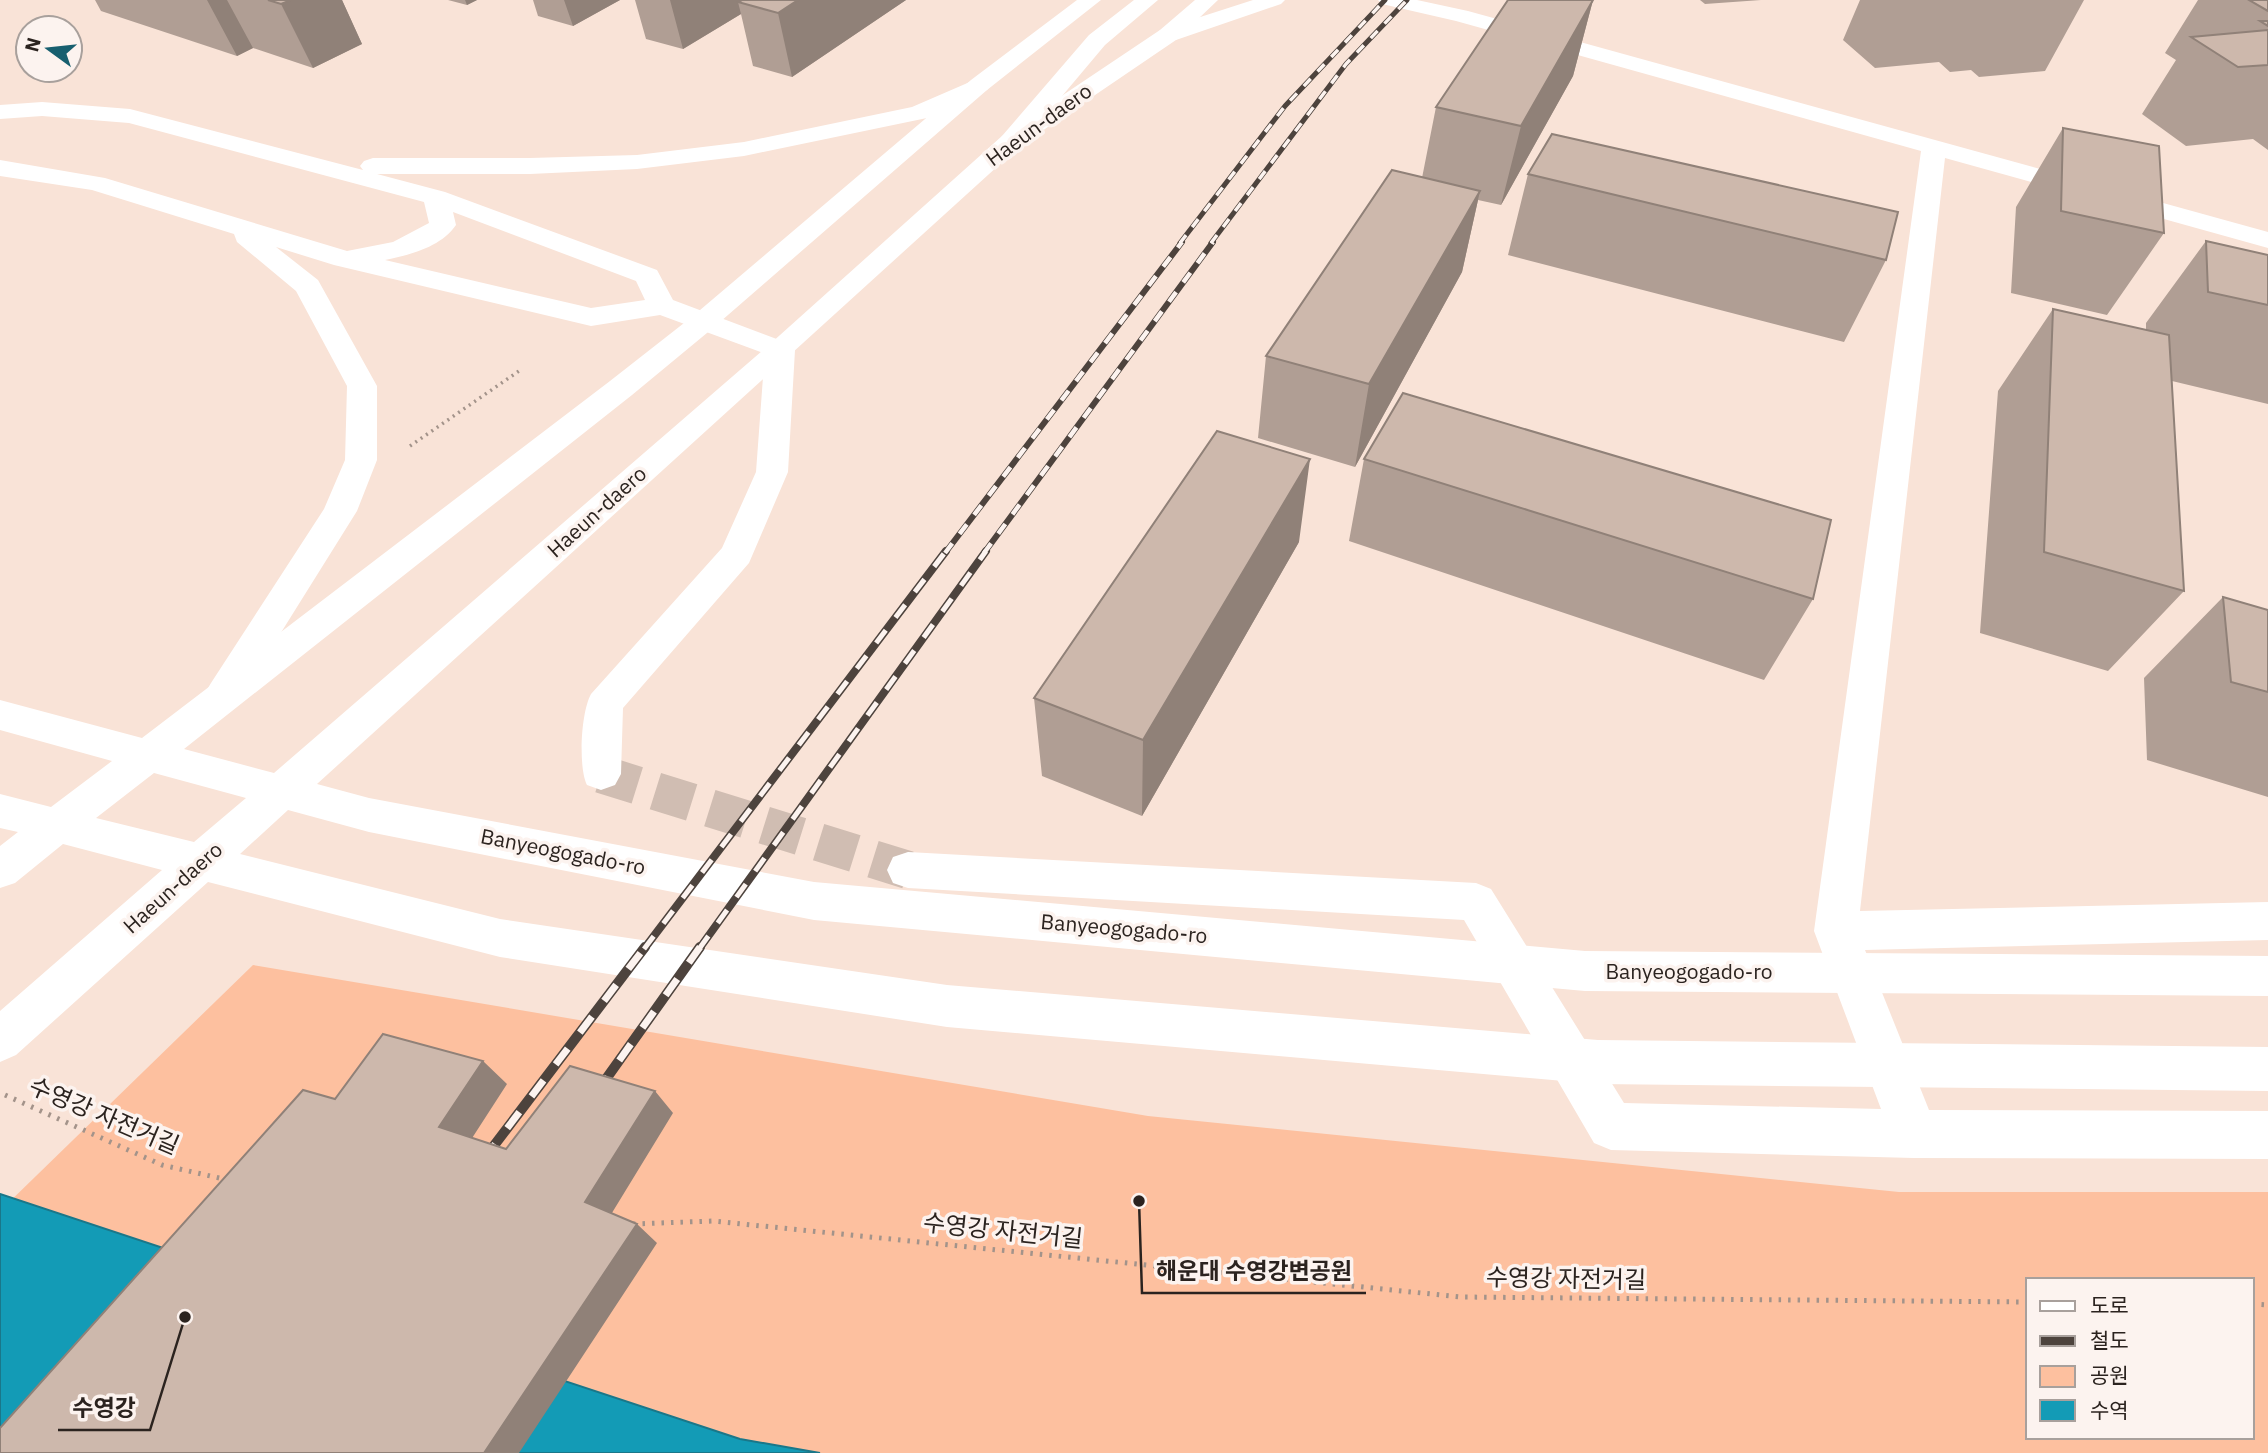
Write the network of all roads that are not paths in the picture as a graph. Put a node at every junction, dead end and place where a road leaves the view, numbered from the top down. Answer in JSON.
{"nodes":[{"id":1,"x":1090,"y":0,"type":"edge"},
{"id":2,"x":1147,"y":0,"type":"edge"},
{"id":3,"x":1207,"y":0,"type":"edge"},
{"id":4,"x":1274,"y":0,"type":"edge"},
{"id":5,"x":1389,"y":0,"type":"edge"},
{"id":6,"x":1482,"y":0,"type":"edge"},
{"id":7,"x":1460,"y":16,"type":"junction"},
{"id":8,"x":1168,"y":35,"type":"junction"},
{"id":9,"x":979,"y":85,"type":"junction"},
{"id":10,"x":0,"y":112,"type":"edge"},
{"id":11,"x":1011,"y":141,"type":"junction"},
{"id":12,"x":1934,"y":147,"type":"junction"},
{"id":13,"x":320,"y":166,"type":"junction"},
{"id":14,"x":0,"y":168,"type":"edge"},
{"id":15,"x":436,"y":197,"type":"junction"},
{"id":16,"x":228,"y":222,"type":"junction"},
{"id":17,"x":2268,"y":240,"type":"edge"},
{"id":18,"x":344,"y":259,"type":"junction"},
{"id":19,"x":662,"y":306,"type":"junction"},
{"id":20,"x":704,"y":322,"type":"junction"},
{"id":21,"x":780,"y":350,"type":"junction"},
{"id":22,"x":224,"y":693,"type":"junction"},
{"id":23,"x":0,"y":715,"type":"edge"},
{"id":24,"x":601,"y":774,"type":"dead end"},
{"id":25,"x":0,"y":811,"type":"edge"},
{"id":26,"x":0,"y":870,"type":"edge"},
{"id":27,"x":908,"y":870,"type":"tunnel mouth"},
{"id":28,"x":2268,"y":921,"type":"edge"},
{"id":29,"x":1836,"y":931,"type":"junction"},
{"id":30,"x":2268,"y":976,"type":"edge"},
{"id":31,"x":0,"y":1040,"type":"edge"},
{"id":32,"x":2268,"y":1069,"type":"edge"},
{"id":33,"x":1914,"y":1134,"type":"junction"},
{"id":34,"x":2268,"y":1135,"type":"edge"}],
"edges":[{"from":1,"to":9,"type":"main road"},
{"from":2,"to":11,"type":"main road"},
{"from":3,"to":8,"type":"main road","name":"Haeun-daero"},
{"from":4,"to":8,"type":"main road"},
{"from":5,"to":7,"type":"main road"},
{"from":6,"to":7,"type":"main road"},
{"from":7,"to":12,"type":"main road"},
{"from":8,"to":11,"type":"main road","name":"Haeun-daero"},
{"from":9,"to":13,"type":"main road"},
{"from":9,"to":20,"type":"main road"},
{"from":10,"to":13,"type":"main road"},
{"from":11,"to":21,"type":"main road","name":"Haeun-daero"},
{"from":12,"to":17,"type":"main road"},
{"from":12,"to":29,"type":"main road"},
{"from":13,"to":15,"type":"main road"},
{"from":14,"to":16,"type":"main road"},
{"from":15,"to":18,"type":"main road"},
{"from":15,"to":19,"type":"main road"},
{"from":16,"to":18,"type":"main road"},
{"from":16,"to":22,"type":"main road"},
{"from":18,"to":19,"type":"main road"},
{"from":19,"to":20,"type":"main road"},
{"from":20,"to":21,"type":"main road"},
{"from":20,"to":22,"type":"main road"},
{"from":21,"to":24,"type":"main road"},
{"from":21,"to":31,"type":"main road","name":"Haeun-daero"},
{"from":22,"to":26,"type":"main road"},
{"from":23,"to":30,"type":"main road","name":"Banyeogogado-ro"},
{"from":25,"to":32,"type":"main road"},
{"from":27,"to":33,"type":"main road"},
{"from":28,"to":29,"type":"main road"},
{"from":29,"to":33,"type":"main road"},
{"from":33,"to":34,"type":"main road"}]}
